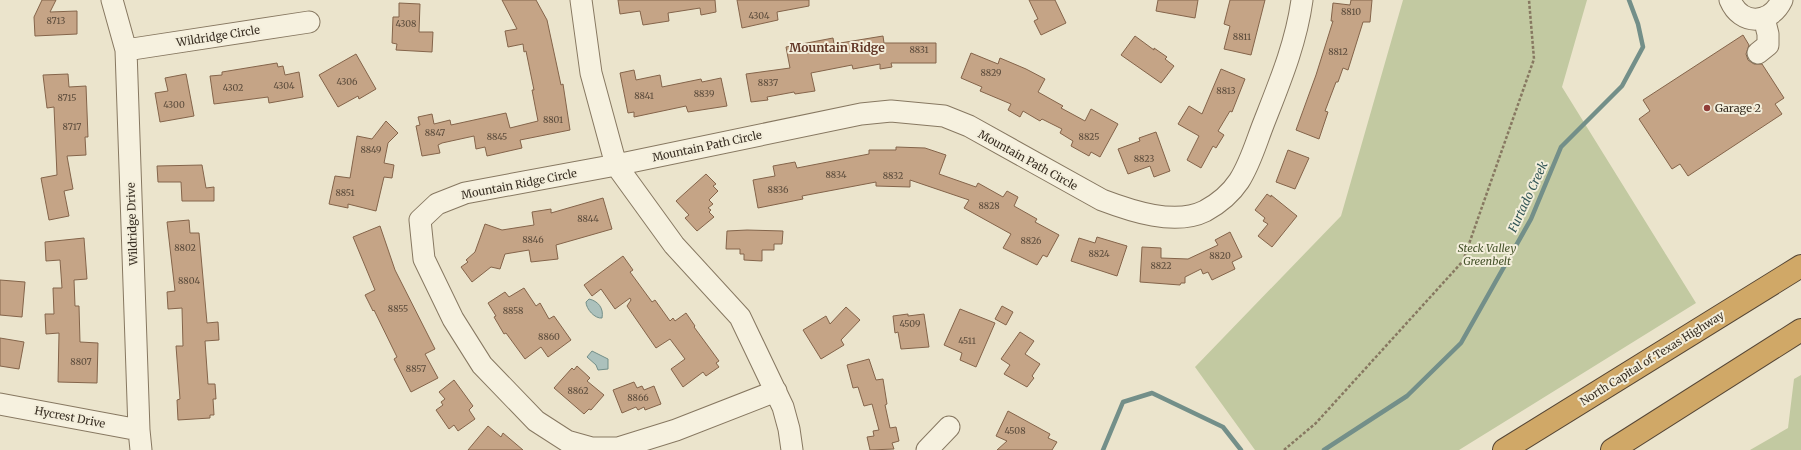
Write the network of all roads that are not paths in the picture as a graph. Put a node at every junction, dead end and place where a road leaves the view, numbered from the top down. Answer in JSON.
{"nodes":[{"id":1,"x":112,"y":0,"type":"edge"},
{"id":2,"x":581,"y":0,"type":"edge"},
{"id":3,"x":1302,"y":0,"type":"edge"},
{"id":4,"x":1730,"y":0,"type":"edge"},
{"id":5,"x":1782,"y":0,"type":"edge"},
{"id":6,"x":1764,"y":18,"type":"junction"},
{"id":7,"x":309,"y":22,"type":"dead end"},
{"id":8,"x":126,"y":50,"type":"junction"},
{"id":9,"x":1758,"y":53,"type":"dead end"},
{"id":10,"x":616,"y":164,"type":"junction"},
{"id":11,"x":1801,"y":266,"type":"edge"},
{"id":12,"x":1801,"y":330,"type":"edge"},
{"id":13,"x":776,"y":391,"type":"junction"},
{"id":14,"x":0,"y":404,"type":"edge"},
{"id":15,"x":949,"y":427,"type":"dead end"},
{"id":16,"x":140,"y":440,"type":"edge"},
{"id":17,"x":792,"y":450,"type":"edge"},
{"id":18,"x":927,"y":450,"type":"edge"},
{"id":19,"x":1504,"y":450,"type":"edge"},
{"id":20,"x":1612,"y":450,"type":"edge"}],
"edges":[{"from":1,"to":8,"type":"street","name":"Wildridge Drive"},
{"from":2,"to":10,"type":"street"},
{"from":3,"to":10,"type":"street","name":"Mountain Path Circle"},
{"from":4,"to":6,"type":"street"},
{"from":5,"to":6,"type":"street"},
{"from":6,"to":9,"type":"street"},
{"from":7,"to":8,"type":"street","name":"Wildridge Circle"},
{"from":8,"to":16,"type":"street","name":"Wildridge Drive"},
{"from":10,"to":13,"type":"street"},
{"from":10,"to":13,"type":"street","name":"Mountain Ridge Circle"},
{"from":11,"to":19,"type":"highway","name":"North Capital of Texas Highway"},
{"from":12,"to":20,"type":"highway"},
{"from":13,"to":17,"type":"street"},
{"from":14,"to":16,"type":"street","name":"Hycrest Drive"},
{"from":15,"to":18,"type":"street"}]}
